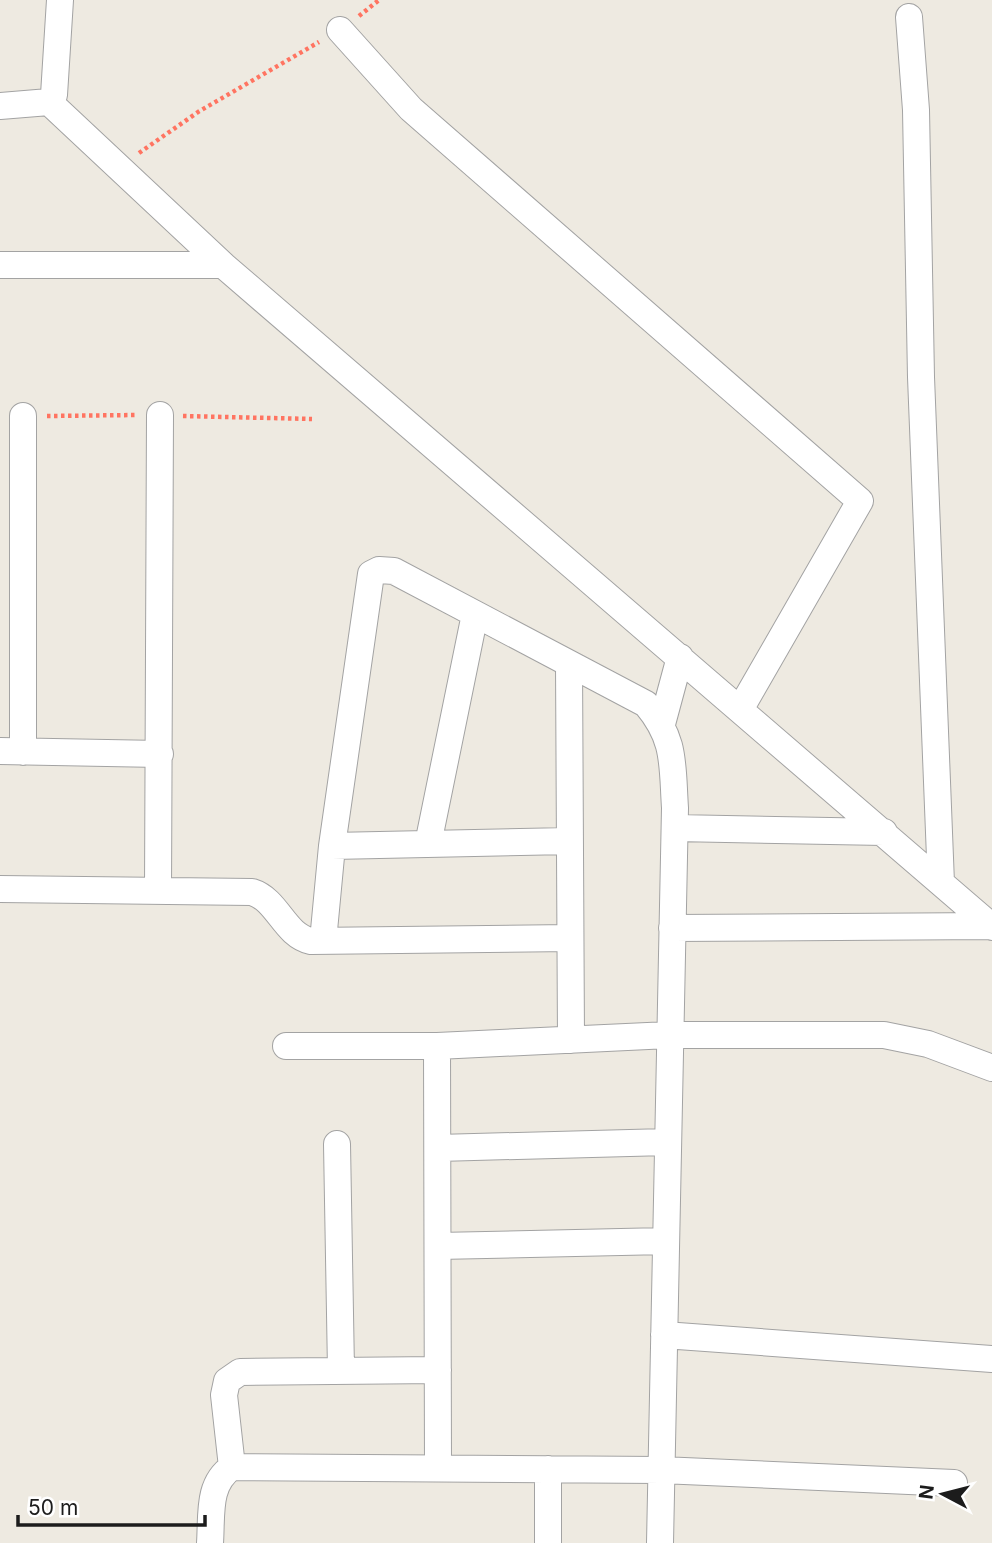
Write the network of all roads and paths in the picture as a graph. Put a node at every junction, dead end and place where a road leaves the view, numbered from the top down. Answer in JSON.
{"nodes":[{"id":1,"x":60,"y":0,"type":"edge"},
{"id":2,"x":379,"y":0,"type":"edge"},
{"id":3,"x":908,"y":17,"type":"dead end"},
{"id":4,"x":340,"y":30,"type":"junction"},
{"id":5,"x":49,"y":102,"type":"junction"},
{"id":6,"x":0,"y":106,"type":"edge"},
{"id":7,"x":119,"y":168,"type":"junction"},
{"id":8,"x":0,"y":265,"type":"edge"},
{"id":9,"x":223,"y":265,"type":"junction"},
{"id":10,"x":160,"y":415,"type":"dead end"},
{"id":11,"x":23,"y":416,"type":"dead end"},
{"id":12,"x":475,"y":614,"type":"junction"},
{"id":13,"x":681,"y":657,"type":"junction"},
{"id":14,"x":569,"y":664,"type":"junction"},
{"id":15,"x":741,"y":708,"type":"junction"},
{"id":16,"x":662,"y":724,"type":"junction"},
{"id":17,"x":11,"y":752,"type":"edge"},
{"id":18,"x":160,"y":754,"type":"junction"},
{"id":19,"x":675,"y":828,"type":"junction"},
{"id":20,"x":884,"y":832,"type":"junction"},
{"id":21,"x":569,"y":841,"type":"junction"},
{"id":22,"x":428,"y":844,"type":"junction"},
{"id":23,"x":332,"y":846,"type":"junction"},
{"id":24,"x":941,"y":883,"type":"junction"},
{"id":25,"x":0,"y":889,"type":"edge"},
{"id":26,"x":158,"y":891,"type":"junction"},
{"id":27,"x":991,"y":927,"type":"edge"},
{"id":28,"x":672,"y":928,"type":"junction"},
{"id":29,"x":570,"y":938,"type":"junction"},
{"id":30,"x":323,"y":941,"type":"junction"},
{"id":31,"x":669,"y":1035,"type":"junction"},
{"id":32,"x":571,"y":1040,"type":"junction"},
{"id":33,"x":286,"y":1046,"type":"dead end"},
{"id":34,"x":438,"y":1046,"type":"junction"},
{"id":35,"x":992,"y":1068,"type":"edge"},
{"id":36,"x":667,"y":1142,"type":"junction"},
{"id":37,"x":337,"y":1144,"type":"dead end"},
{"id":38,"x":438,"y":1148,"type":"junction"},
{"id":39,"x":666,"y":1241,"type":"junction"},
{"id":40,"x":438,"y":1246,"type":"junction"},
{"id":41,"x":664,"y":1335,"type":"junction"},
{"id":42,"x":992,"y":1359,"type":"edge"},
{"id":43,"x":341,"y":1370,"type":"junction"},
{"id":44,"x":438,"y":1370,"type":"junction"},
{"id":45,"x":232,"y":1467,"type":"junction"},
{"id":46,"x":438,"y":1468,"type":"junction"},
{"id":47,"x":548,"y":1469,"type":"junction"},
{"id":48,"x":661,"y":1470,"type":"junction"},
{"id":49,"x":954,"y":1483,"type":"dead end"},
{"id":50,"x":210,"y":1543,"type":"edge"},
{"id":51,"x":548,"y":1543,"type":"edge"},
{"id":52,"x":660,"y":1543,"type":"edge"}],
"edges":[{"from":1,"to":5,"type":"street"},
{"from":2,"to":4,"type":"path"},
{"from":3,"to":24,"type":"street"},
{"from":4,"to":7,"type":"path"},
{"from":4,"to":15,"type":"street"},
{"from":5,"to":6,"type":"street"},
{"from":5,"to":7,"type":"street"},
{"from":7,"to":9,"type":"street"},
{"from":8,"to":9,"type":"street"},
{"from":9,"to":13,"type":"street"},
{"from":10,"to":18,"type":"street"},
{"from":11,"to":17,"type":"street"},
{"from":12,"to":14,"type":"street"},
{"from":12,"to":22,"type":"street"},
{"from":12,"to":23,"type":"street"},
{"from":13,"to":15,"type":"street"},
{"from":13,"to":16,"type":"street"},
{"from":14,"to":16,"type":"street"},
{"from":14,"to":21,"type":"street"},
{"from":15,"to":20,"type":"street"},
{"from":16,"to":19,"type":"street"},
{"from":17,"to":18,"type":"street"},
{"from":18,"to":26,"type":"street"},
{"from":19,"to":20,"type":"street"},
{"from":19,"to":28,"type":"street"},
{"from":20,"to":24,"type":"street"},
{"from":21,"to":22,"type":"street"},
{"from":21,"to":29,"type":"street"},
{"from":22,"to":23,"type":"street"},
{"from":23,"to":30,"type":"street"},
{"from":24,"to":27,"type":"street"},
{"from":25,"to":26,"type":"street"},
{"from":26,"to":30,"type":"street"},
{"from":27,"to":28,"type":"street"},
{"from":28,"to":31,"type":"street"},
{"from":29,"to":30,"type":"street"},
{"from":29,"to":32,"type":"street"},
{"from":31,"to":32,"type":"street"},
{"from":31,"to":35,"type":"street"},
{"from":31,"to":36,"type":"street"},
{"from":32,"to":34,"type":"street"},
{"from":33,"to":34,"type":"street"},
{"from":34,"to":38,"type":"street"},
{"from":36,"to":38,"type":"street"},
{"from":36,"to":39,"type":"street"},
{"from":37,"to":43,"type":"street"},
{"from":38,"to":40,"type":"street"},
{"from":39,"to":40,"type":"street"},
{"from":39,"to":41,"type":"street"},
{"from":40,"to":44,"type":"street"},
{"from":41,"to":42,"type":"street"},
{"from":41,"to":48,"type":"street"},
{"from":43,"to":44,"type":"street"},
{"from":43,"to":45,"type":"street"},
{"from":44,"to":46,"type":"street"},
{"from":45,"to":46,"type":"street"},
{"from":45,"to":50,"type":"street"},
{"from":46,"to":47,"type":"street"},
{"from":47,"to":48,"type":"street"},
{"from":47,"to":51,"type":"street"},
{"from":48,"to":49,"type":"street"},
{"from":48,"to":52,"type":"street"}]}
